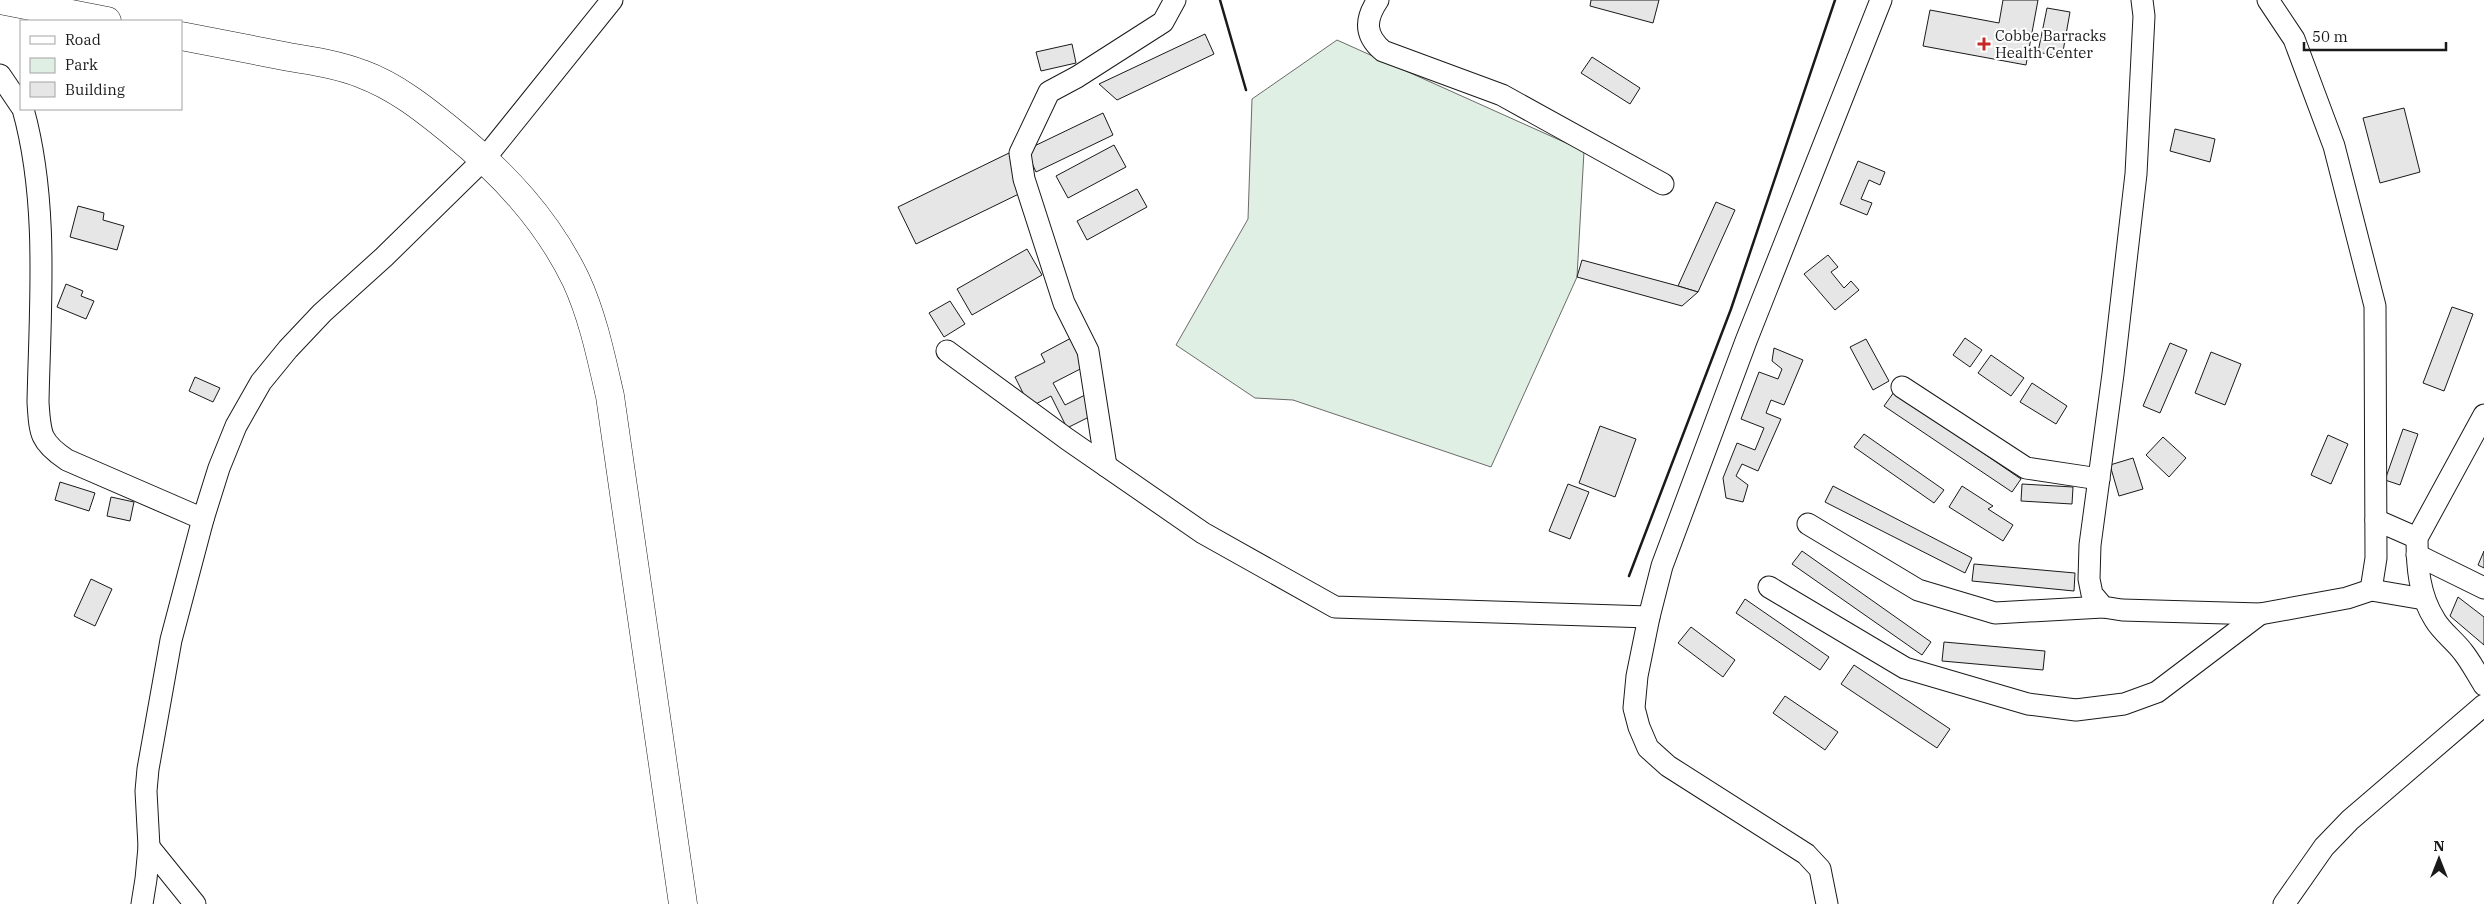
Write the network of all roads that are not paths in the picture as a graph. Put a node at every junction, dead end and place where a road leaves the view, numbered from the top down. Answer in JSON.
{"nodes":[{"id":1,"x":0,"y":0,"type":"edge"},
{"id":2,"x":612,"y":0,"type":"edge"},
{"id":3,"x":1175,"y":0,"type":"edge"},
{"id":4,"x":1378,"y":0,"type":"edge"},
{"id":5,"x":1881,"y":0,"type":"edge"},
{"id":6,"x":2142,"y":0,"type":"edge"},
{"id":7,"x":2268,"y":0,"type":"edge"},
{"id":8,"x":102,"y":20,"type":"edge"},
{"id":9,"x":182,"y":36,"type":"edge"},
{"id":10,"x":0,"y":75,"type":"edge"},
{"id":11,"x":20,"y":105,"type":"edge"},
{"id":12,"x":22,"y":110,"type":"edge"},
{"id":13,"x":485,"y":158,"type":"junction"},
{"id":14,"x":1663,"y":184,"type":"dead end"},
{"id":15,"x":947,"y":351,"type":"dead end"},
{"id":16,"x":1902,"y":387,"type":"dead end"},
{"id":17,"x":2481,"y":427,"type":"edge"},
{"id":18,"x":1106,"y":466,"type":"junction"},
{"id":19,"x":2098,"y":479,"type":"junction"},
{"id":20,"x":203,"y":519,"type":"junction"},
{"id":21,"x":2376,"y":520,"type":"junction"},
{"id":22,"x":1808,"y":524,"type":"dead end"},
{"id":23,"x":2417,"y":546,"type":"junction"},
{"id":24,"x":1769,"y":587,"type":"dead end"},
{"id":25,"x":2484,"y":588,"type":"edge"},
{"id":26,"x":2371,"y":590,"type":"junction"},
{"id":27,"x":2424,"y":599,"type":"junction"},
{"id":28,"x":2103,"y":607,"type":"junction"},
{"id":29,"x":2260,"y":614,"type":"junction"},
{"id":30,"x":1649,"y":617,"type":"junction"},
{"id":31,"x":2484,"y":685,"type":"edge"},
{"id":32,"x":2484,"y":705,"type":"edge"},
{"id":33,"x":149,"y":847,"type":"junction"},
{"id":34,"x":142,"y":904,"type":"edge"},
{"id":35,"x":195,"y":904,"type":"edge"},
{"id":36,"x":683,"y":904,"type":"edge"},
{"id":37,"x":1827,"y":904,"type":"edge"},
{"id":38,"x":2284,"y":904,"type":"edge"}],
"edges":[{"from":1,"to":8,"type":"main road"},
{"from":2,"to":13,"type":"street"},
{"from":3,"to":18,"type":"street"},
{"from":4,"to":14,"type":"street"},
{"from":5,"to":30,"type":"street"},
{"from":6,"to":19,"type":"street"},
{"from":7,"to":21,"type":"street"},
{"from":9,"to":13,"type":"main road"},
{"from":10,"to":11,"type":"street"},
{"from":12,"to":20,"type":"street"},
{"from":13,"to":20,"type":"street"},
{"from":13,"to":36,"type":"main road"},
{"from":15,"to":18,"type":"street"},
{"from":16,"to":19,"type":"street"},
{"from":17,"to":23,"type":"street"},
{"from":18,"to":30,"type":"street"},
{"from":19,"to":28,"type":"street"},
{"from":20,"to":33,"type":"street"},
{"from":21,"to":23,"type":"street"},
{"from":21,"to":26,"type":"street"},
{"from":22,"to":28,"type":"street"},
{"from":23,"to":25,"type":"street"},
{"from":23,"to":27,"type":"street"},
{"from":24,"to":29,"type":"street"},
{"from":26,"to":27,"type":"street"},
{"from":26,"to":29,"type":"street"},
{"from":27,"to":31,"type":"street"},
{"from":28,"to":29,"type":"street"},
{"from":30,"to":37,"type":"street"},
{"from":32,"to":38,"type":"street"},
{"from":33,"to":34,"type":"street"},
{"from":33,"to":35,"type":"street"}]}
